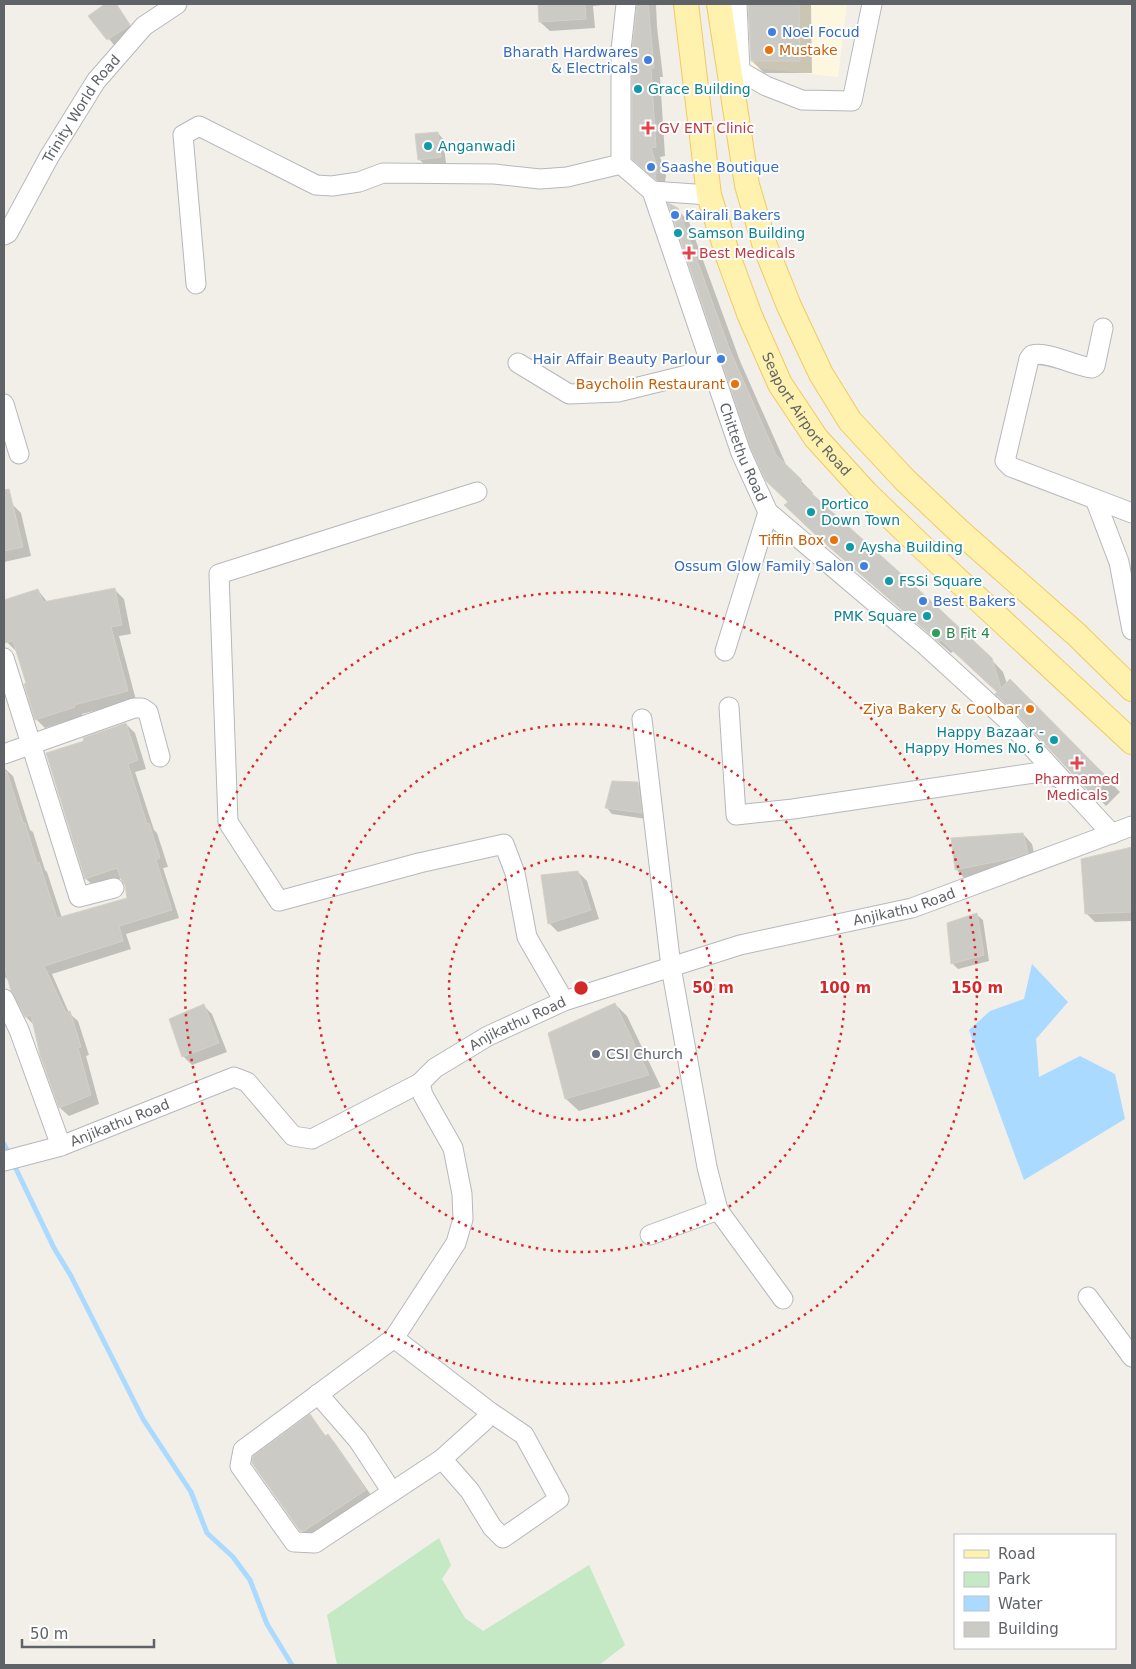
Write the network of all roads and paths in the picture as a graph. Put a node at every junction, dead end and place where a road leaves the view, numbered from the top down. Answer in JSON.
{"nodes":[{"id":1,"x":177,"y":4,"type":"edge"},
{"id":2,"x":626,"y":4,"type":"edge"},
{"id":3,"x":686,"y":4,"type":"edge"},
{"id":4,"x":719,"y":4,"type":"edge"},
{"id":5,"x":737,"y":4,"type":"edge"},
{"id":6,"x":872,"y":4,"type":"edge"},
{"id":7,"x":621,"y":164,"type":"junction"},
{"id":8,"x":652,"y":191,"type":"junction"},
{"id":9,"x":709,"y":194,"type":"junction"},
{"id":10,"x":6,"y":234,"type":"edge"},
{"id":11,"x":196,"y":284,"type":"dead end"},
{"id":12,"x":1103,"y":328,"type":"dead end"},
{"id":13,"x":518,"y":363,"type":"dead end"},
{"id":14,"x":712,"y":369,"type":"junction"},
{"id":15,"x":4,"y":404,"type":"edge"},
{"id":16,"x":18,"y":454,"type":"dead end"},
{"id":17,"x":477,"y":492,"type":"dead end"},
{"id":18,"x":1095,"y":498,"type":"junction"},
{"id":19,"x":768,"y":512,"type":"junction"},
{"id":20,"x":1132,"y":513,"type":"edge"},
{"id":21,"x":1132,"y":630,"type":"edge"},
{"id":22,"x":725,"y":651,"type":"dead end"},
{"id":23,"x":4,"y":658,"type":"edge"},
{"id":24,"x":1132,"y":689,"type":"edge"},
{"id":25,"x":729,"y":707,"type":"dead end"},
{"id":26,"x":642,"y":719,"type":"dead end"},
{"id":27,"x":1132,"y":742,"type":"edge"},
{"id":28,"x":30,"y":744,"type":"junction"},
{"id":29,"x":4,"y":754,"type":"edge"},
{"id":30,"x":160,"y":757,"type":"dead end"},
{"id":31,"x":1060,"y":778,"type":"junction"},
{"id":32,"x":1132,"y":826,"type":"edge"},
{"id":33,"x":1112,"y":834,"type":"junction"},
{"id":34,"x":114,"y":888,"type":"dead end"},
{"id":35,"x":671,"y":967,"type":"junction"},
{"id":36,"x":4,"y":999,"type":"edge"},
{"id":37,"x":564,"y":1001,"type":"junction"},
{"id":38,"x":420,"y":1083,"type":"junction"},
{"id":39,"x":61,"y":1146,"type":"junction"},
{"id":40,"x":4,"y":1160,"type":"edge"},
{"id":41,"x":718,"y":1210,"type":"junction"},
{"id":42,"x":650,"y":1235,"type":"dead end"},
{"id":43,"x":1088,"y":1297,"type":"dead end"},
{"id":44,"x":782,"y":1299,"type":"dead end"},
{"id":45,"x":394,"y":1338,"type":"junction"},
{"id":46,"x":1132,"y":1357,"type":"edge"},
{"id":47,"x":318,"y":1394,"type":"junction"},
{"id":48,"x":490,"y":1412,"type":"junction"},
{"id":49,"x":442,"y":1459,"type":"junction"},
{"id":50,"x":392,"y":1492,"type":"junction"}],
"edges":[{"from":1,"to":10,"type":"street","name":"Trinity World Road"},
{"from":2,"to":7,"type":"street"},
{"from":3,"to":9,"type":"main road","name":"Seaport Airport Road"},
{"from":4,"to":24,"type":"main road"},
{"from":5,"to":6,"type":"street"},
{"from":7,"to":8,"type":"street"},
{"from":7,"to":11,"type":"street"},
{"from":8,"to":9,"type":"street"},
{"from":8,"to":14,"type":"street","name":"Chittethu Road"},
{"from":9,"to":27,"type":"main road","name":"Seaport Airport Road"},
{"from":12,"to":18,"type":"street"},
{"from":13,"to":14,"type":"street"},
{"from":14,"to":19,"type":"street","name":"Chittethu Road"},
{"from":15,"to":16,"type":"street"},
{"from":17,"to":37,"type":"street"},
{"from":18,"to":20,"type":"street"},
{"from":18,"to":21,"type":"street"},
{"from":19,"to":22,"type":"street"},
{"from":19,"to":31,"type":"street","name":"Chittethu Road"},
{"from":23,"to":28,"type":"street"},
{"from":25,"to":31,"type":"street"},
{"from":26,"to":35,"type":"street"},
{"from":28,"to":29,"type":"street"},
{"from":28,"to":30,"type":"street"},
{"from":28,"to":34,"type":"street"},
{"from":31,"to":33,"type":"street","name":"Chittethu Road"},
{"from":32,"to":33,"type":"street","name":"Anjikathu Road"},
{"from":33,"to":35,"type":"street","name":"Anjikathu Road"},
{"from":35,"to":37,"type":"street","name":"Anjikathu Road"},
{"from":35,"to":41,"type":"street"},
{"from":36,"to":39,"type":"street"},
{"from":37,"to":38,"type":"street","name":"Anjikathu Road"},
{"from":38,"to":39,"type":"street","name":"Anjikathu Road"},
{"from":38,"to":45,"type":"street"},
{"from":39,"to":40,"type":"street","name":"Anjikathu Road"},
{"from":41,"to":42,"type":"street"},
{"from":41,"to":44,"type":"street"},
{"from":43,"to":46,"type":"street"},
{"from":45,"to":47,"type":"street"},
{"from":45,"to":48,"type":"street"},
{"from":47,"to":50,"type":"street"},
{"from":47,"to":50,"type":"street"},
{"from":48,"to":49,"type":"street"},
{"from":48,"to":49,"type":"street"},
{"from":49,"to":50,"type":"street"}]}
